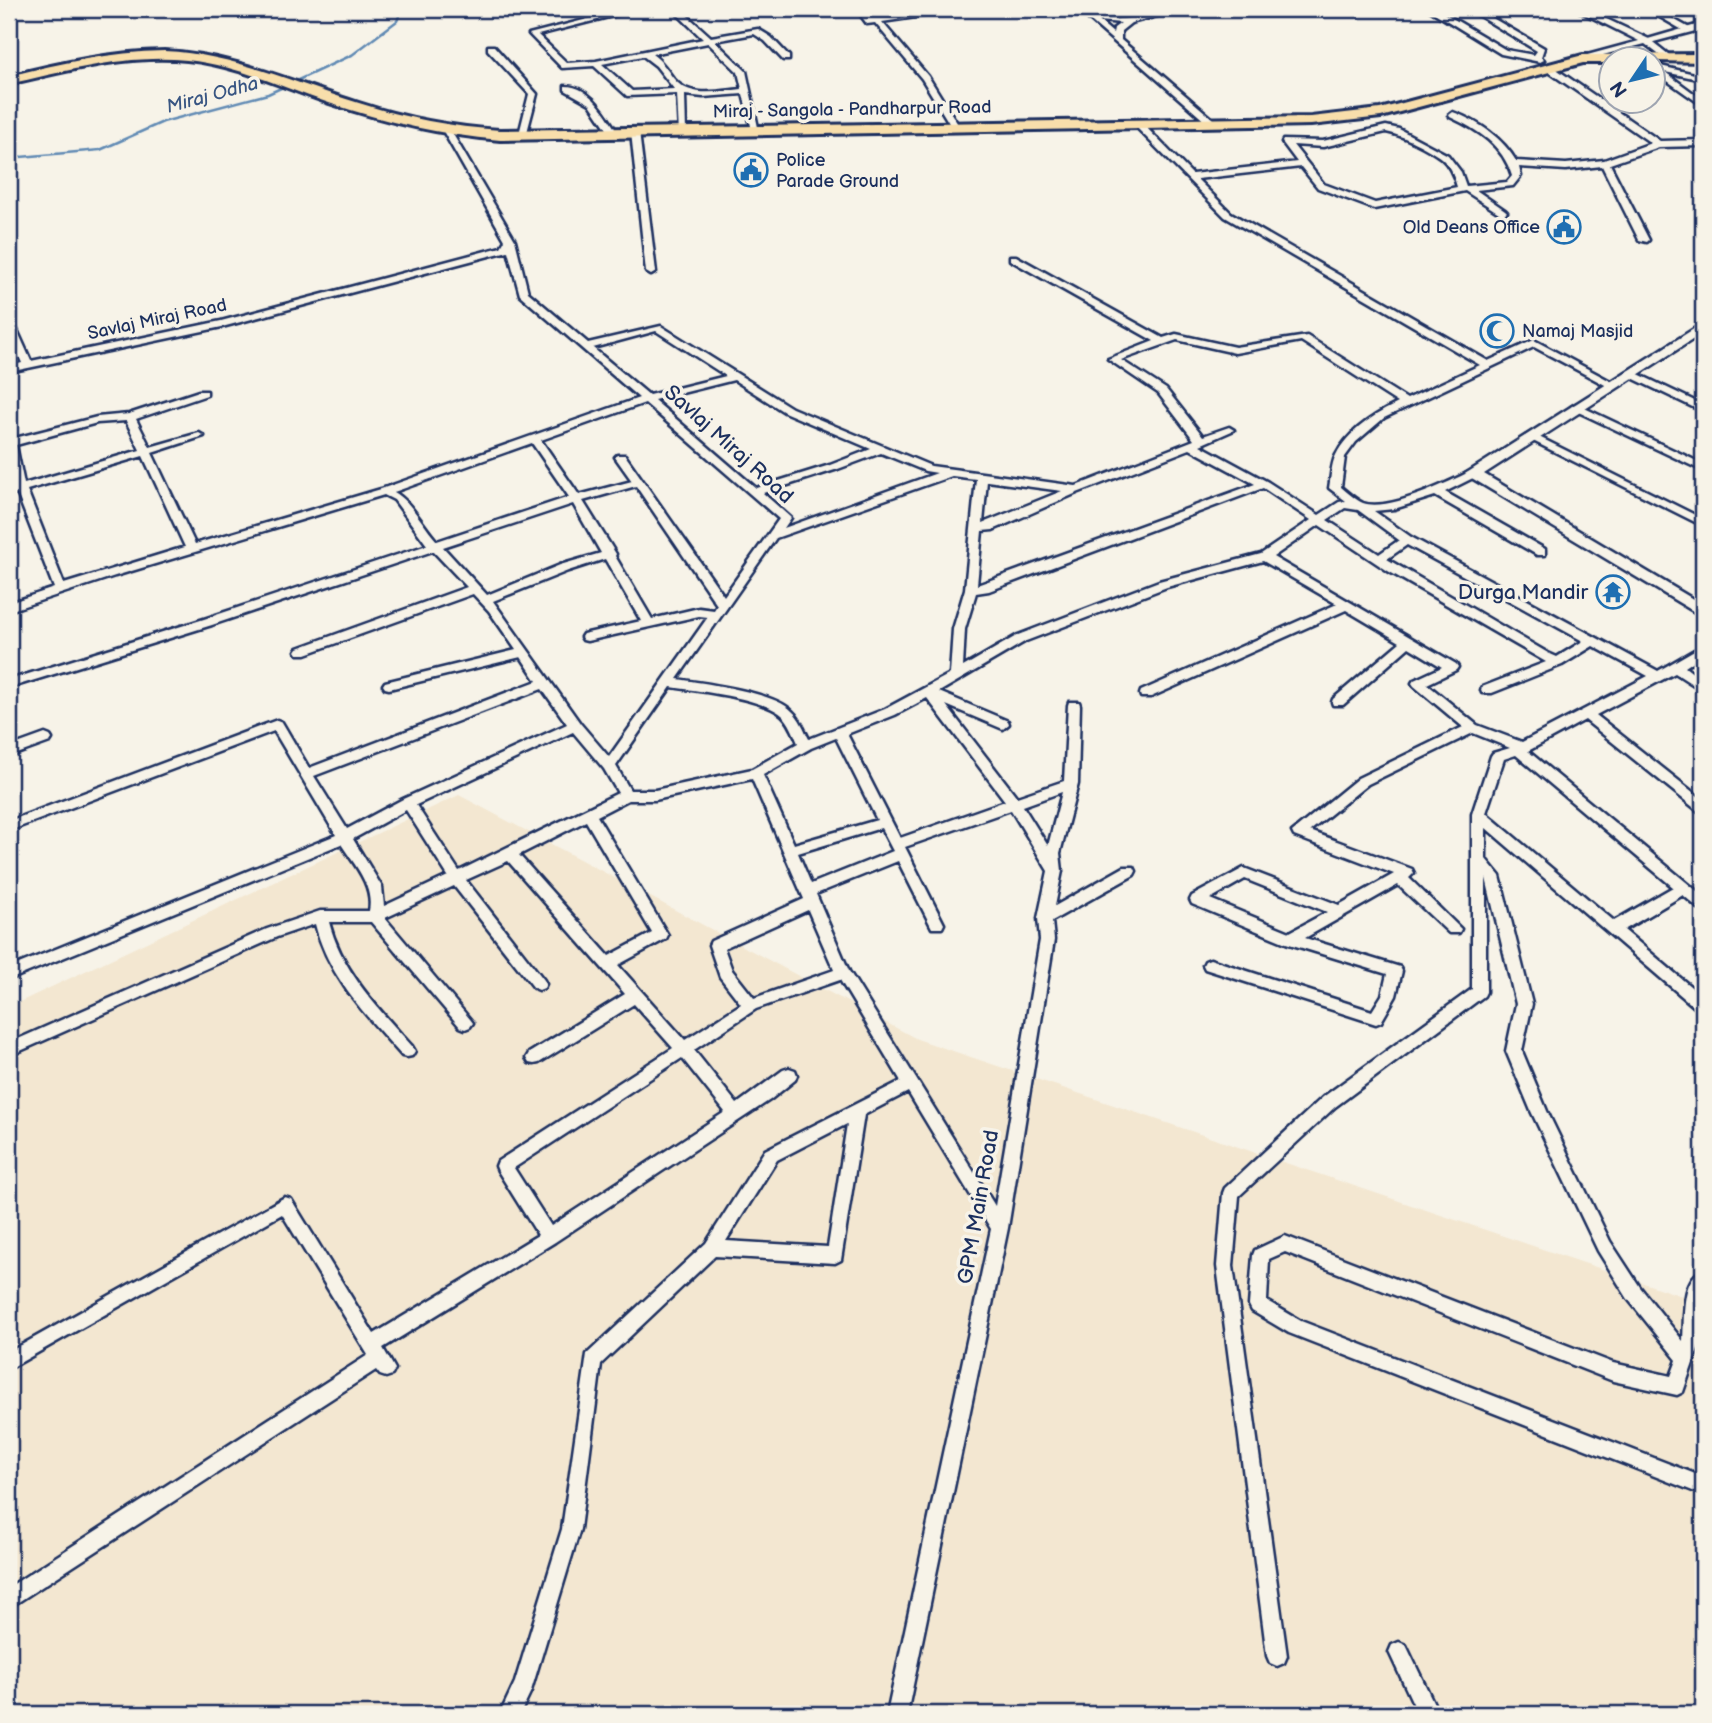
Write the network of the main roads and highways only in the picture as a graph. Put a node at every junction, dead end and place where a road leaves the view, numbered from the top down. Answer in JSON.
{"nodes":[{"id":1,"x":1703,"y":58,"type":"edge"},
{"id":2,"x":1666,"y":59,"type":"edge"},
{"id":3,"x":1596,"y":60,"type":"edge"},
{"id":4,"x":11,"y":75,"type":"edge"}],
"edges":[{"from":1,"to":2,"type":"highway","name":"Miraj - Sangola - Pandharpur Road"},
{"from":3,"to":4,"type":"highway","name":"Miraj - Sangola - Pandharpur Road"}]}
